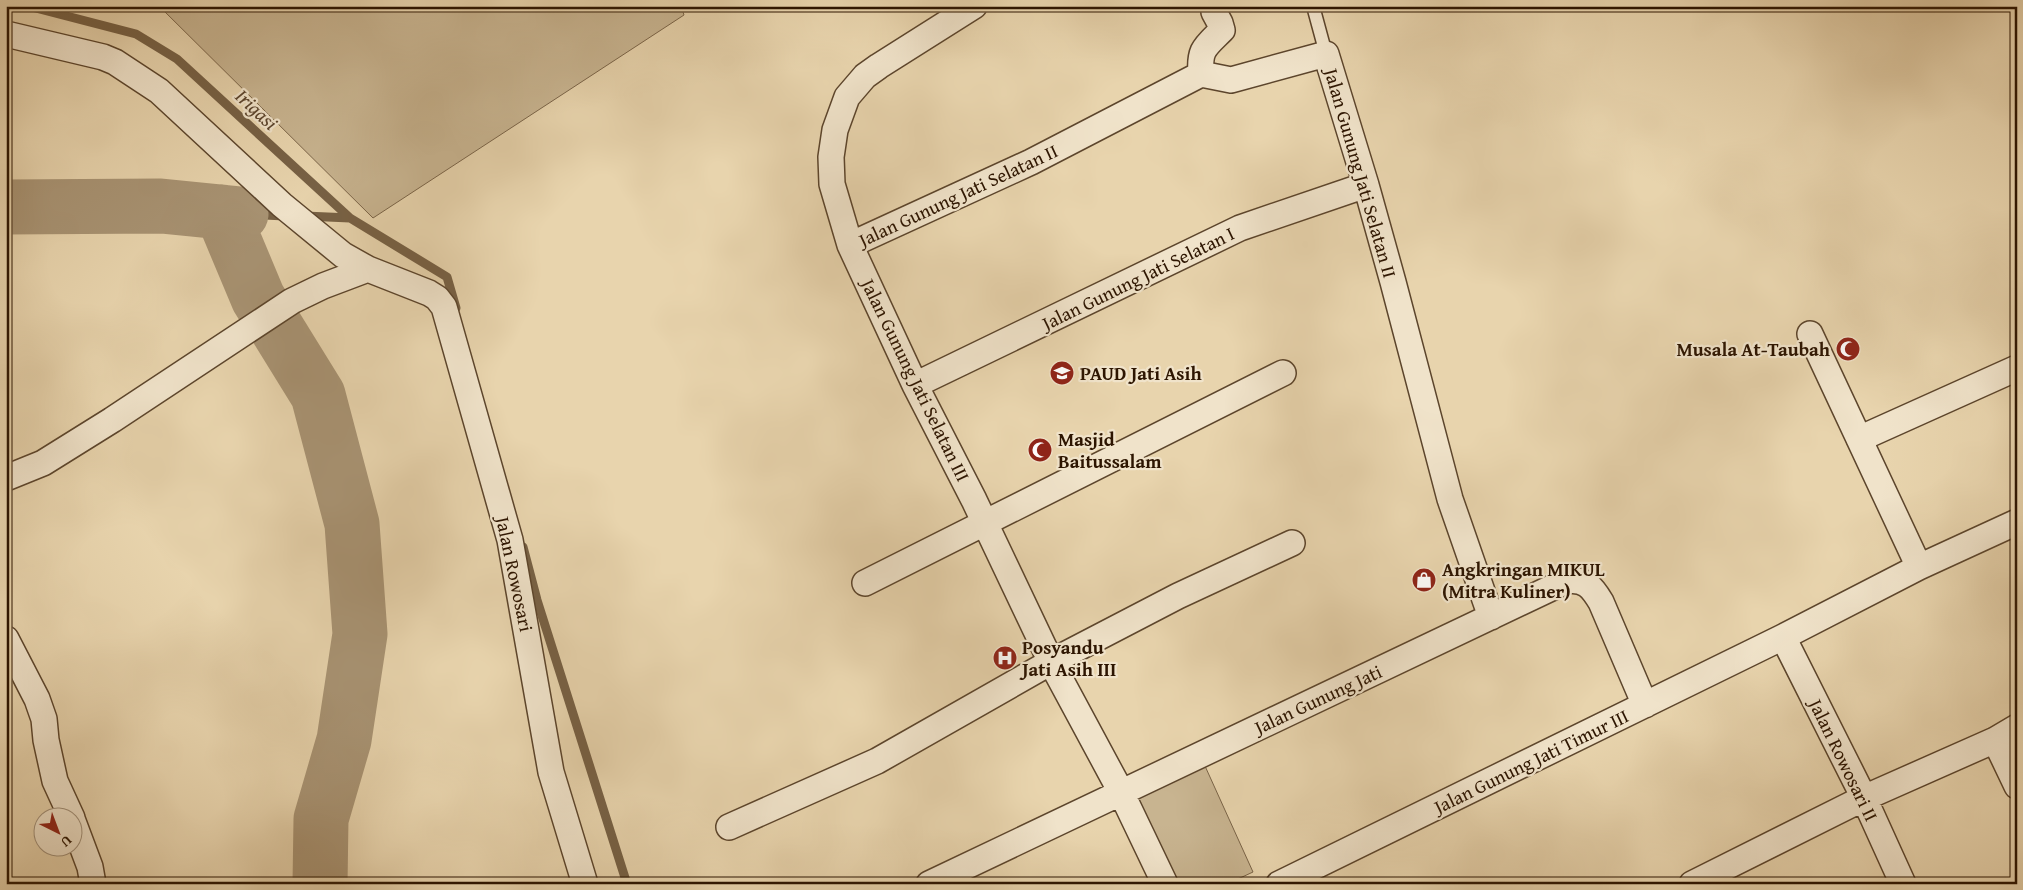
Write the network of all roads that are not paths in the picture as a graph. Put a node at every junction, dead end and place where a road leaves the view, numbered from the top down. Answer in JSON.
{"nodes":[{"id":1,"x":974,"y":6,"type":"edge"},
{"id":2,"x":1313,"y":6,"type":"edge"},
{"id":3,"x":1214,"y":12,"type":"dead end"},
{"id":4,"x":6,"y":34,"type":"edge"},
{"id":5,"x":1326,"y":54,"type":"junction"},
{"id":6,"x":1201,"y":74,"type":"junction"},
{"id":7,"x":1366,"y":185,"type":"junction"},
{"id":8,"x":850,"y":245,"type":"junction"},
{"id":9,"x":368,"y":268,"type":"junction"},
{"id":10,"x":1810,"y":334,"type":"dead end"},
{"id":11,"x":2017,"y":368,"type":"edge"},
{"id":12,"x":1283,"y":373,"type":"dead end"},
{"id":13,"x":915,"y":385,"type":"junction"},
{"id":14,"x":1859,"y":439,"type":"junction"},
{"id":15,"x":6,"y":478,"type":"edge"},
{"id":16,"x":2017,"y":522,"type":"edge"},
{"id":17,"x":985,"y":524,"type":"junction"},
{"id":18,"x":1292,"y":543,"type":"dead end"},
{"id":19,"x":1920,"y":567,"type":"junction"},
{"id":20,"x":865,"y":583,"type":"dead end"},
{"id":21,"x":1491,"y":617,"type":"junction"},
{"id":22,"x":1784,"y":637,"type":"junction"},
{"id":23,"x":6,"y":639,"type":"edge"},
{"id":24,"x":1051,"y":662,"type":"junction"},
{"id":25,"x":1646,"y":705,"type":"junction"},
{"id":26,"x":2017,"y":728,"type":"edge"},
{"id":27,"x":1995,"y":740,"type":"junction"},
{"id":28,"x":2017,"y":786,"type":"edge"},
{"id":29,"x":1121,"y":792,"type":"junction"},
{"id":30,"x":1864,"y":798,"type":"junction"},
{"id":31,"x":67,"y":808,"type":"edge"},
{"id":32,"x":729,"y":827,"type":"dead end"},
{"id":33,"x":82,"y":845,"type":"edge"},
{"id":34,"x":1718,"y":879,"type":"edge"},
{"id":35,"x":93,"y":884,"type":"edge"},
{"id":36,"x":585,"y":884,"type":"edge"},
{"id":37,"x":929,"y":884,"type":"edge"},
{"id":38,"x":1166,"y":884,"type":"edge"},
{"id":39,"x":1279,"y":884,"type":"edge"},
{"id":40,"x":1692,"y":884,"type":"edge"},
{"id":41,"x":1903,"y":884,"type":"edge"}],
"edges":[{"from":1,"to":8,"type":"street","name":"Jalan Gunung Jati Selatan III"},
{"from":2,"to":5,"type":"lane"},
{"from":3,"to":6,"type":"street"},
{"from":4,"to":9,"type":"street","name":"Jalan Rowosari"},
{"from":5,"to":6,"type":"street","name":"Jalan Gunung Jati Selatan II"},
{"from":5,"to":7,"type":"street","name":"Jalan Gunung Jati Selatan II"},
{"from":6,"to":8,"type":"street","name":"Jalan Gunung Jati Selatan II"},
{"from":7,"to":13,"type":"street","name":"Jalan Gunung Jati Selatan I"},
{"from":7,"to":21,"type":"street","name":"Jalan Gunung Jati Selatan II"},
{"from":8,"to":13,"type":"street","name":"Jalan Gunung Jati Selatan III"},
{"from":9,"to":15,"type":"street"},
{"from":9,"to":36,"type":"street","name":"Jalan Rowosari"},
{"from":10,"to":14,"type":"street"},
{"from":11,"to":14,"type":"street"},
{"from":12,"to":17,"type":"street"},
{"from":13,"to":17,"type":"street","name":"Jalan Gunung Jati Selatan III"},
{"from":14,"to":19,"type":"street"},
{"from":16,"to":19,"type":"street","name":"Jalan Gunung Jati Timur III"},
{"from":17,"to":20,"type":"street"},
{"from":17,"to":24,"type":"street","name":"Jalan Gunung Jati Selatan III"},
{"from":18,"to":24,"type":"street"},
{"from":19,"to":22,"type":"street","name":"Jalan Gunung Jati Timur III"},
{"from":21,"to":25,"type":"street","name":"Jalan Gunung Jati"},
{"from":21,"to":29,"type":"street","name":"Jalan Gunung Jati"},
{"from":22,"to":25,"type":"street","name":"Jalan Gunung Jati Timur III"},
{"from":22,"to":30,"type":"street","name":"Jalan Rowosari II"},
{"from":23,"to":31,"type":"street"},
{"from":24,"to":29,"type":"street","name":"Jalan Gunung Jati Selatan III"},
{"from":24,"to":32,"type":"street"},
{"from":25,"to":39,"type":"street","name":"Jalan Gunung Jati Timur III"},
{"from":26,"to":27,"type":"street"},
{"from":27,"to":28,"type":"street"},
{"from":27,"to":30,"type":"street"},
{"from":29,"to":37,"type":"street","name":"Jalan Gunung Jati"},
{"from":29,"to":38,"type":"street"},
{"from":30,"to":34,"type":"street"},
{"from":30,"to":41,"type":"street","name":"Jalan Rowosari II"},
{"from":33,"to":35,"type":"street"},
{"from":34,"to":40,"type":"street"}]}
